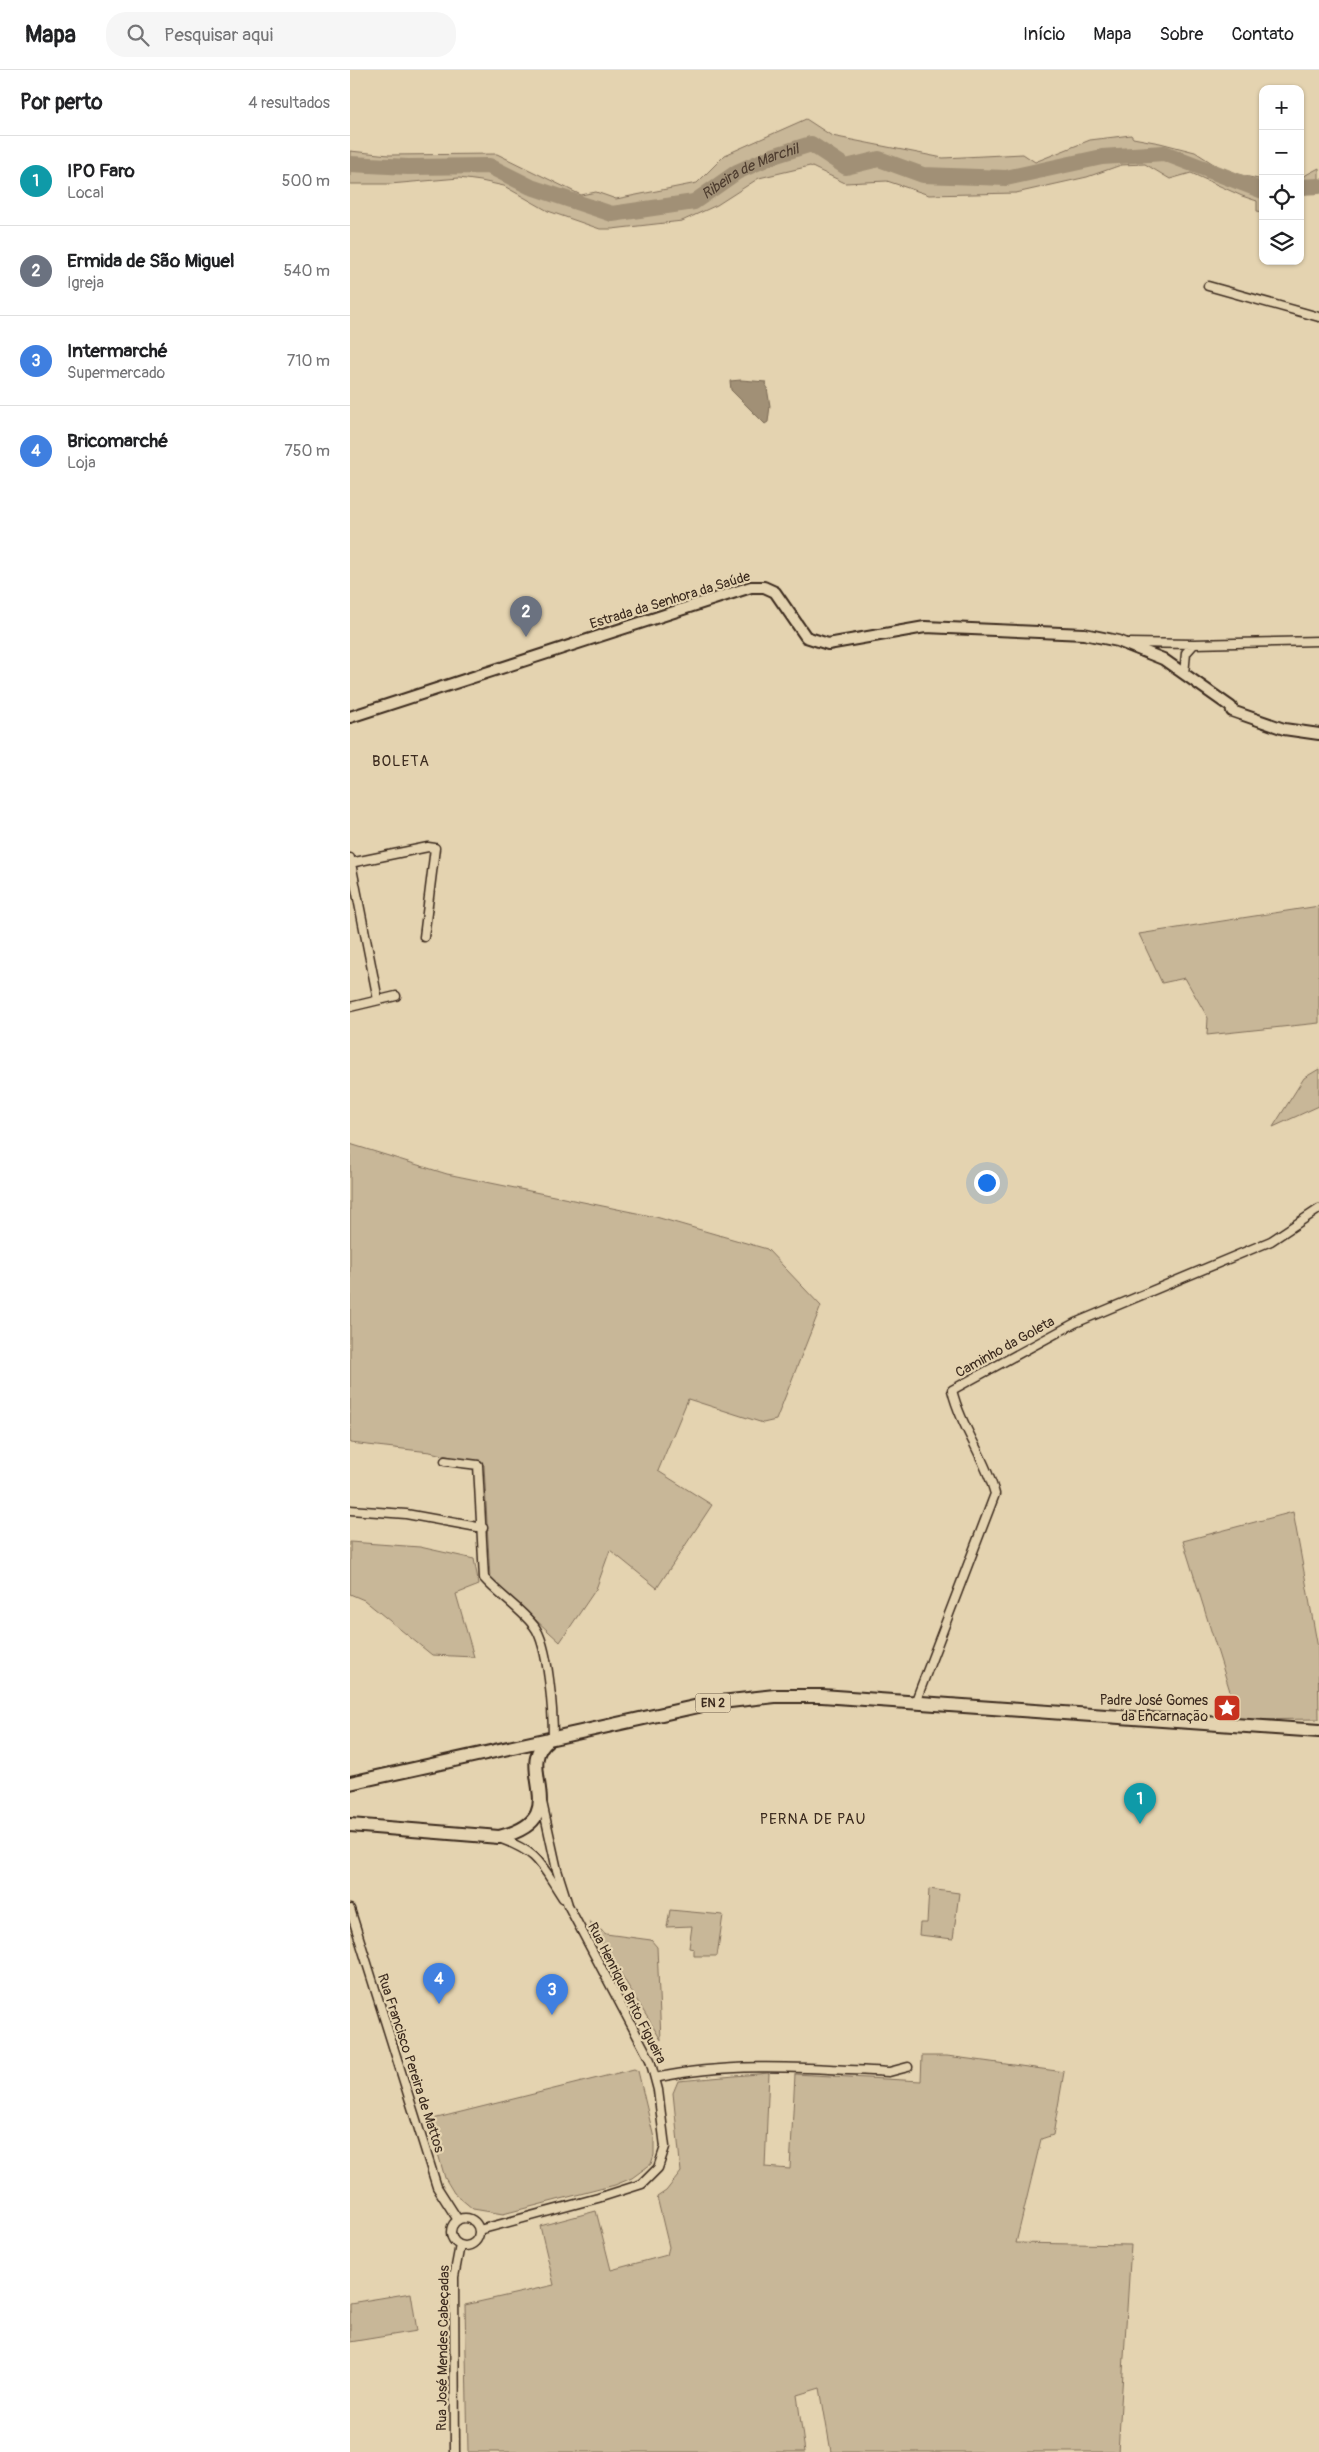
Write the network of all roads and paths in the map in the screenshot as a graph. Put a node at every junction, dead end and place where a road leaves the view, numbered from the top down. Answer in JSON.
{"nodes":[{"id":1,"x":1208,"y":286,"type":"dead end"},
{"id":2,"x":1319,"y":317,"type":"edge"},
{"id":3,"x":1319,"y":641,"type":"edge"},
{"id":4,"x":1124,"y":644,"type":"junction"},
{"id":5,"x":1194,"y":644,"type":"junction"},
{"id":6,"x":1184,"y":674,"type":"junction"},
{"id":7,"x":350,"y":717,"type":"edge"},
{"id":8,"x":1319,"y":734,"type":"edge"},
{"id":9,"x":350,"y":861,"type":"edge"},
{"id":10,"x":424,"y":937,"type":"dead end"},
{"id":11,"x":396,"y":996,"type":"dead end"},
{"id":12,"x":378,"y":1000,"type":"junction"},
{"id":13,"x":350,"y":1007,"type":"edge"},
{"id":14,"x":1319,"y":1209,"type":"edge"},
{"id":15,"x":445,"y":1461,"type":"dead end"},
{"id":16,"x":350,"y":1510,"type":"edge"},
{"id":17,"x":483,"y":1528,"type":"junction"},
{"id":18,"x":915,"y":1703,"type":"junction"},
{"id":19,"x":1319,"y":1731,"type":"edge"},
{"id":20,"x":551,"y":1739,"type":"junction"},
{"id":21,"x":518,"y":1746,"type":"junction"},
{"id":22,"x":536,"y":1760,"type":"junction"},
{"id":23,"x":350,"y":1783,"type":"edge"},
{"id":24,"x":541,"y":1797,"type":"junction"},
{"id":25,"x":351,"y":1827,"type":"edge"},
{"id":26,"x":499,"y":1837,"type":"junction"},
{"id":27,"x":568,"y":1906,"type":"junction"},
{"id":28,"x":350,"y":1908,"type":"edge"},
{"id":29,"x":908,"y":2067,"type":"dead end"},
{"id":30,"x":655,"y":2078,"type":"junction"},
{"id":31,"x":458,"y":2220,"type":"junction"},
{"id":32,"x":479,"y":2230,"type":"junction"},
{"id":33,"x":460,"y":2245,"type":"junction"},
{"id":34,"x":455,"y":2452,"type":"edge"}],
"edges":[{"from":1,"to":2,"type":"street"},
{"from":3,"to":5,"type":"street"},
{"from":4,"to":5,"type":"street"},
{"from":4,"to":6,"type":"street","name":"Estrada da Senhora da Saúde"},
{"from":4,"to":7,"type":"street","name":"Estrada da Senhora da Saúde"},
{"from":5,"to":6,"type":"street"},
{"from":6,"to":8,"type":"street","name":"Estrada da Senhora da Saúde"},
{"from":9,"to":10,"type":"street"},
{"from":9,"to":12,"type":"street"},
{"from":11,"to":12,"type":"street"},
{"from":12,"to":13,"type":"street"},
{"from":14,"to":18,"type":"street","name":"Caminho da Goleta"},
{"from":15,"to":17,"type":"street"},
{"from":16,"to":17,"type":"street"},
{"from":17,"to":20,"type":"street"},
{"from":18,"to":19,"type":"main road","number":"EN 2"},
{"from":18,"to":20,"type":"main road","number":"EN 2"},
{"from":20,"to":21,"type":"main road","number":"EN 2"},
{"from":20,"to":22,"type":"main road"},
{"from":21,"to":22,"type":"main road"},
{"from":21,"to":23,"type":"main road","number":"EN 2"},
{"from":22,"to":24,"type":"main road"},
{"from":24,"to":26,"type":"main road"},
{"from":24,"to":27,"type":"street"},
{"from":25,"to":26,"type":"main road"},
{"from":26,"to":27,"type":"street"},
{"from":27,"to":30,"type":"street","name":"Rua Henrique Brito Figueira"},
{"from":28,"to":31,"type":"street","name":"Rua Francisco Pereira de Mattos"},
{"from":29,"to":30,"type":"street"},
{"from":30,"to":32,"type":"street","name":"Rua Henrique Brito Figueira"},
{"from":31,"to":32,"type":"street"},
{"from":31,"to":33,"type":"street"},
{"from":32,"to":33,"type":"street"},
{"from":33,"to":34,"type":"street","name":"Rua José Mendes Cabeçadas"}]}
